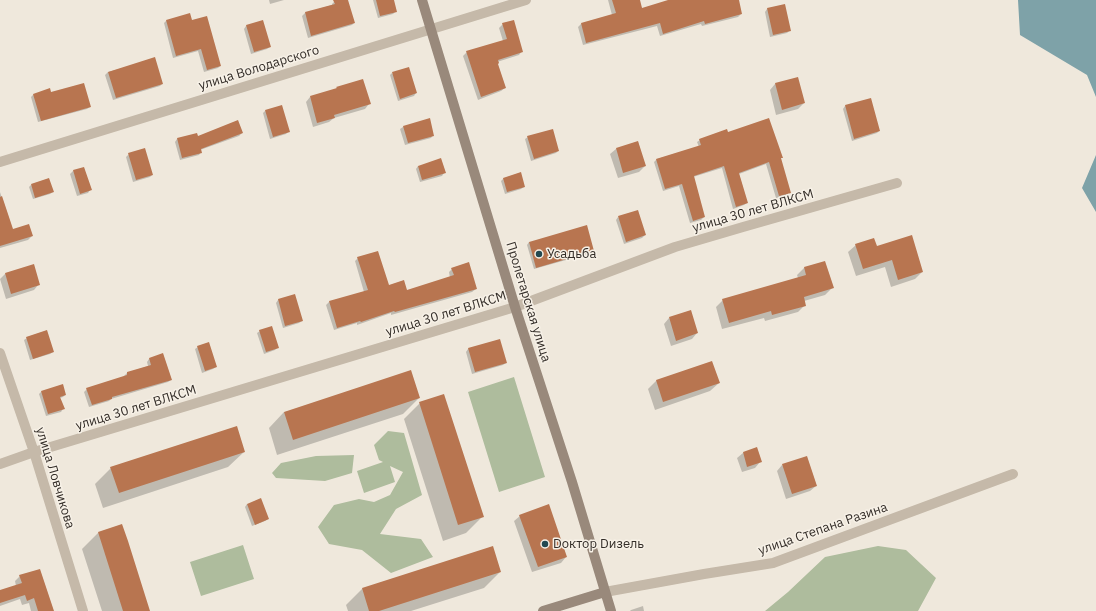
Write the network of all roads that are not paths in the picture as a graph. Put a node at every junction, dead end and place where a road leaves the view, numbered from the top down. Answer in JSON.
{"nodes":[{"id":1,"x":422,"y":0,"type":"edge"},
{"id":2,"x":526,"y":0,"type":"edge"},
{"id":3,"x":431,"y":29,"type":"junction"},
{"id":4,"x":0,"y":162,"type":"edge"},
{"id":5,"x":897,"y":183,"type":"dead end"},
{"id":6,"x":515,"y":307,"type":"junction"},
{"id":7,"x":0,"y":353,"type":"edge"},
{"id":8,"x":34,"y":452,"type":"junction"},
{"id":9,"x":0,"y":464,"type":"edge"},
{"id":10,"x":1013,"y":474,"type":"dead end"},
{"id":11,"x":605,"y":592,"type":"junction"},
{"id":12,"x":82,"y":611,"type":"edge"},
{"id":13,"x":543,"y":611,"type":"edge"},
{"id":14,"x":610,"y":611,"type":"edge"}],
"edges":[{"from":1,"to":3,"type":"street","name":"Пролетарская улица"},
{"from":2,"to":3,"type":"street","name":"улица Володарского"},
{"from":3,"to":4,"type":"street","name":"улица Володарского"},
{"from":3,"to":6,"type":"street","name":"Пролетарская улица"},
{"from":5,"to":6,"type":"street","name":"улица 30 лет ВЛКСМ"},
{"from":6,"to":8,"type":"street","name":"улица 30 лет ВЛКСМ"},
{"from":6,"to":11,"type":"street","name":"Пролетарская улица"},
{"from":7,"to":8,"type":"street","name":"улица Ловчикова"},
{"from":8,"to":9,"type":"street","name":"улица 30 лет ВЛКСМ"},
{"from":8,"to":12,"type":"street","name":"улица Ловчикова"},
{"from":10,"to":11,"type":"street","name":"улица Степана Разина"},
{"from":11,"to":13,"type":"street","name":"улица Степана Разина"},
{"from":11,"to":14,"type":"street","name":"Пролетарская улица"}]}
